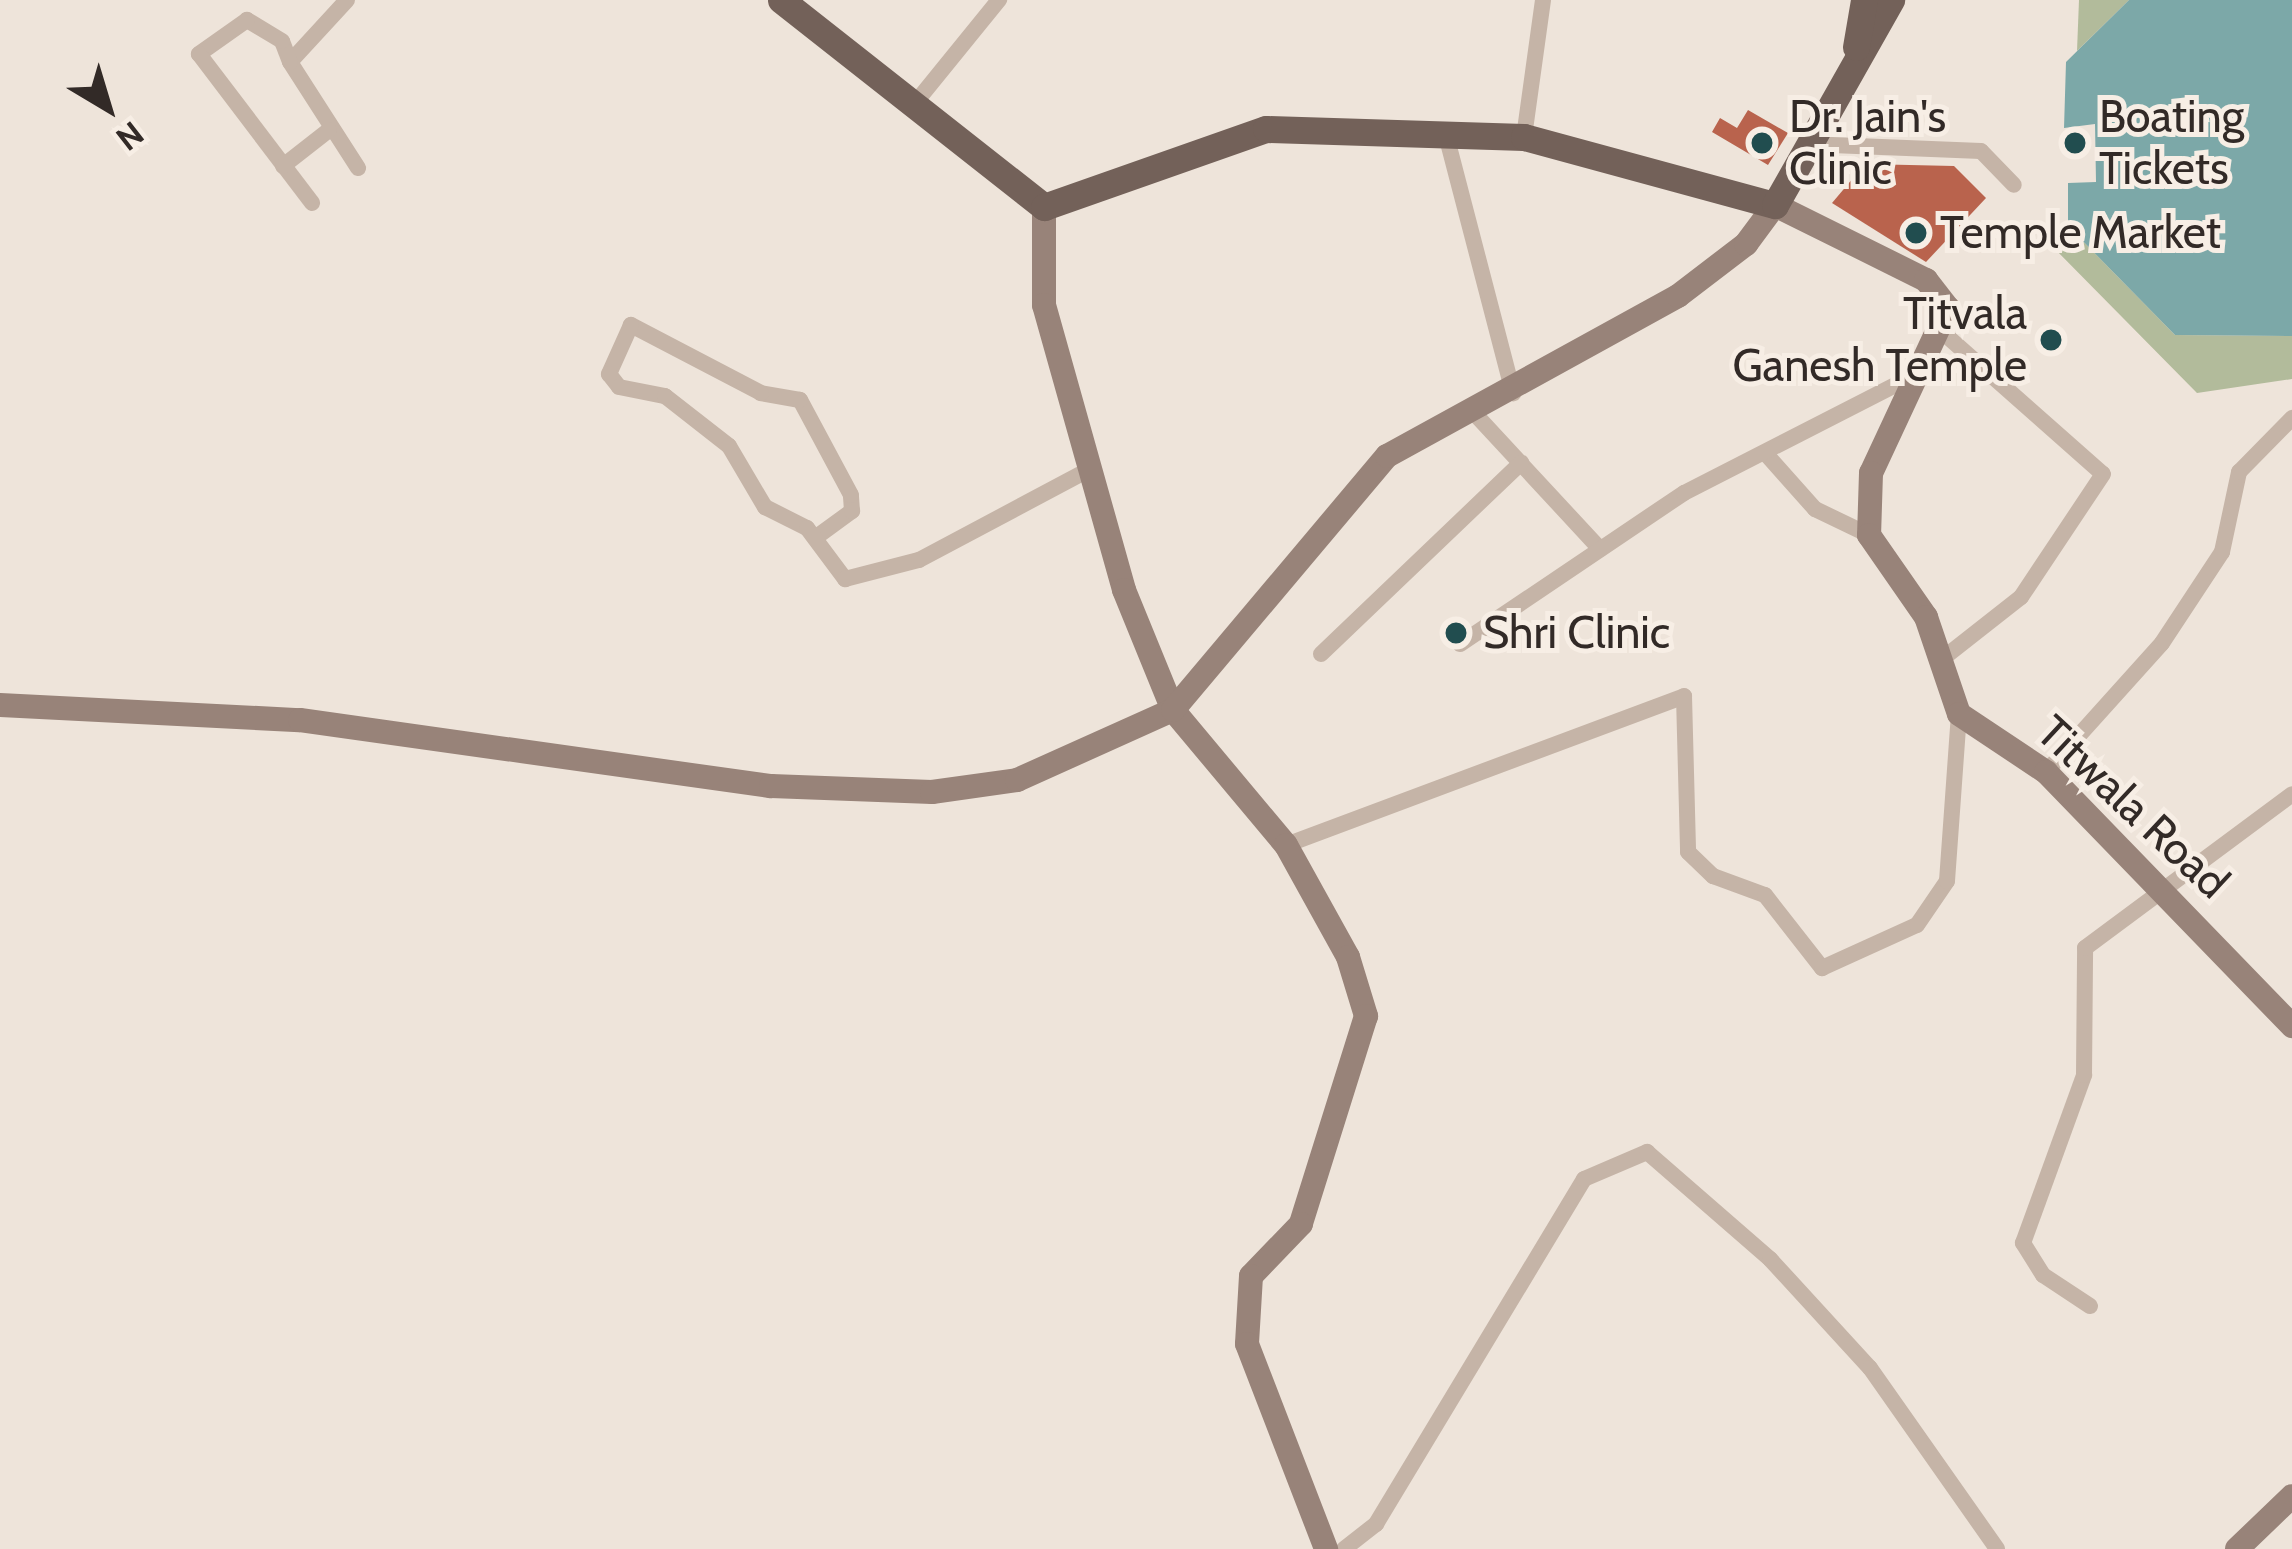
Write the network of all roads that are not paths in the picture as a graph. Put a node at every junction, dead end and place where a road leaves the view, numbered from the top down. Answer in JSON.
{"nodes":[{"id":1,"x":347,"y":0,"type":"edge"},
{"id":2,"x":781,"y":0,"type":"edge"},
{"id":3,"x":999,"y":0,"type":"edge"},
{"id":4,"x":1543,"y":0,"type":"edge"},
{"id":5,"x":1864,"y":0,"type":"edge"},
{"id":6,"x":1891,"y":0,"type":"edge"},
{"id":7,"x":1856,"y":47,"type":"junction"},
{"id":8,"x":290,"y":62,"type":"junction"},
{"id":9,"x":916,"y":102,"type":"junction"},
{"id":10,"x":329,"y":130,"type":"junction"},
{"id":11,"x":1446,"y":135,"type":"junction"},
{"id":12,"x":1524,"y":137,"type":"junction"},
{"id":13,"x":1807,"y":144,"type":"junction"},
{"id":14,"x":283,"y":166,"type":"junction"},
{"id":15,"x":358,"y":168,"type":"dead end"},
{"id":16,"x":2014,"y":185,"type":"dead end"},
{"id":17,"x":312,"y":202,"type":"dead end"},
{"id":18,"x":1775,"y":205,"type":"junction"},
{"id":19,"x":1044,"y":207,"type":"junction"},
{"id":20,"x":1940,"y":330,"type":"junction"},
{"id":21,"x":1926,"y":370,"type":"junction"},
{"id":22,"x":1514,"y":393,"type":"junction"},
{"id":23,"x":1475,"y":414,"type":"junction"},
{"id":24,"x":2292,"y":418,"type":"edge"},
{"id":25,"x":1766,"y":454,"type":"junction"},
{"id":26,"x":1521,"y":464,"type":"junction"},
{"id":27,"x":1090,"y":469,"type":"junction"},
{"id":28,"x":1869,"y":535,"type":"junction"},
{"id":29,"x":815,"y":538,"type":"junction"},
{"id":30,"x":1600,"y":549,"type":"junction"},
{"id":31,"x":1460,"y":644,"type":"dead end"},
{"id":32,"x":1322,"y":653,"type":"dead end"},
{"id":33,"x":1941,"y":660,"type":"junction"},
{"id":34,"x":0,"y":705,"type":"edge"},
{"id":35,"x":1173,"y":710,"type":"junction"},
{"id":36,"x":1959,"y":714,"type":"junction"},
{"id":37,"x":2046,"y":772,"type":"junction"},
{"id":38,"x":2292,"y":794,"type":"edge"},
{"id":39,"x":1286,"y":845,"type":"junction"},
{"id":40,"x":2173,"y":892,"type":"junction"},
{"id":41,"x":2292,"y":1026,"type":"edge"},
{"id":42,"x":2090,"y":1306,"type":"dead end"},
{"id":43,"x":2292,"y":1496,"type":"edge"},
{"id":44,"x":1326,"y":1549,"type":"edge"},
{"id":45,"x":1345,"y":1549,"type":"edge"},
{"id":46,"x":1997,"y":1549,"type":"edge"},
{"id":47,"x":2237,"y":1549,"type":"edge"}],
"edges":[{"from":1,"to":8,"type":"street"},
{"from":2,"to":9,"type":"main road"},
{"from":3,"to":9,"type":"street"},
{"from":4,"to":12,"type":"street"},
{"from":5,"to":7,"type":"main road"},
{"from":6,"to":7,"type":"main road"},
{"from":7,"to":13,"type":"main road"},
{"from":8,"to":10,"type":"street"},
{"from":8,"to":14,"type":"street"},
{"from":9,"to":19,"type":"main road"},
{"from":10,"to":14,"type":"street"},
{"from":10,"to":15,"type":"street"},
{"from":11,"to":12,"type":"main road"},
{"from":11,"to":19,"type":"main road"},
{"from":11,"to":22,"type":"street"},
{"from":12,"to":18,"type":"main road"},
{"from":13,"to":16,"type":"street"},
{"from":13,"to":18,"type":"main road"},
{"from":14,"to":17,"type":"street"},
{"from":18,"to":20,"type":"street"},
{"from":18,"to":22,"type":"street"},
{"from":19,"to":27,"type":"street"},
{"from":20,"to":21,"type":"street"},
{"from":20,"to":33,"type":"street"},
{"from":21,"to":25,"type":"street"},
{"from":21,"to":28,"type":"street"},
{"from":22,"to":23,"type":"street"},
{"from":23,"to":26,"type":"street"},
{"from":23,"to":35,"type":"street"},
{"from":24,"to":37,"type":"street"},
{"from":25,"to":28,"type":"street"},
{"from":25,"to":30,"type":"street"},
{"from":26,"to":30,"type":"street"},
{"from":26,"to":32,"type":"street"},
{"from":27,"to":29,"type":"street"},
{"from":27,"to":35,"type":"street"},
{"from":28,"to":33,"type":"street"},
{"from":29,"to":29,"type":"street"},
{"from":30,"to":31,"type":"street"},
{"from":33,"to":36,"type":"street"},
{"from":34,"to":35,"type":"street"},
{"from":35,"to":39,"type":"street"},
{"from":36,"to":37,"type":"street","name":"Titwala Road"},
{"from":36,"to":39,"type":"street"},
{"from":37,"to":40,"type":"street","name":"Titwala Road"},
{"from":38,"to":40,"type":"street"},
{"from":39,"to":44,"type":"street"},
{"from":40,"to":41,"type":"street","name":"Titwala Road"},
{"from":40,"to":42,"type":"street"},
{"from":43,"to":47,"type":"street"},
{"from":45,"to":46,"type":"street"}]}
